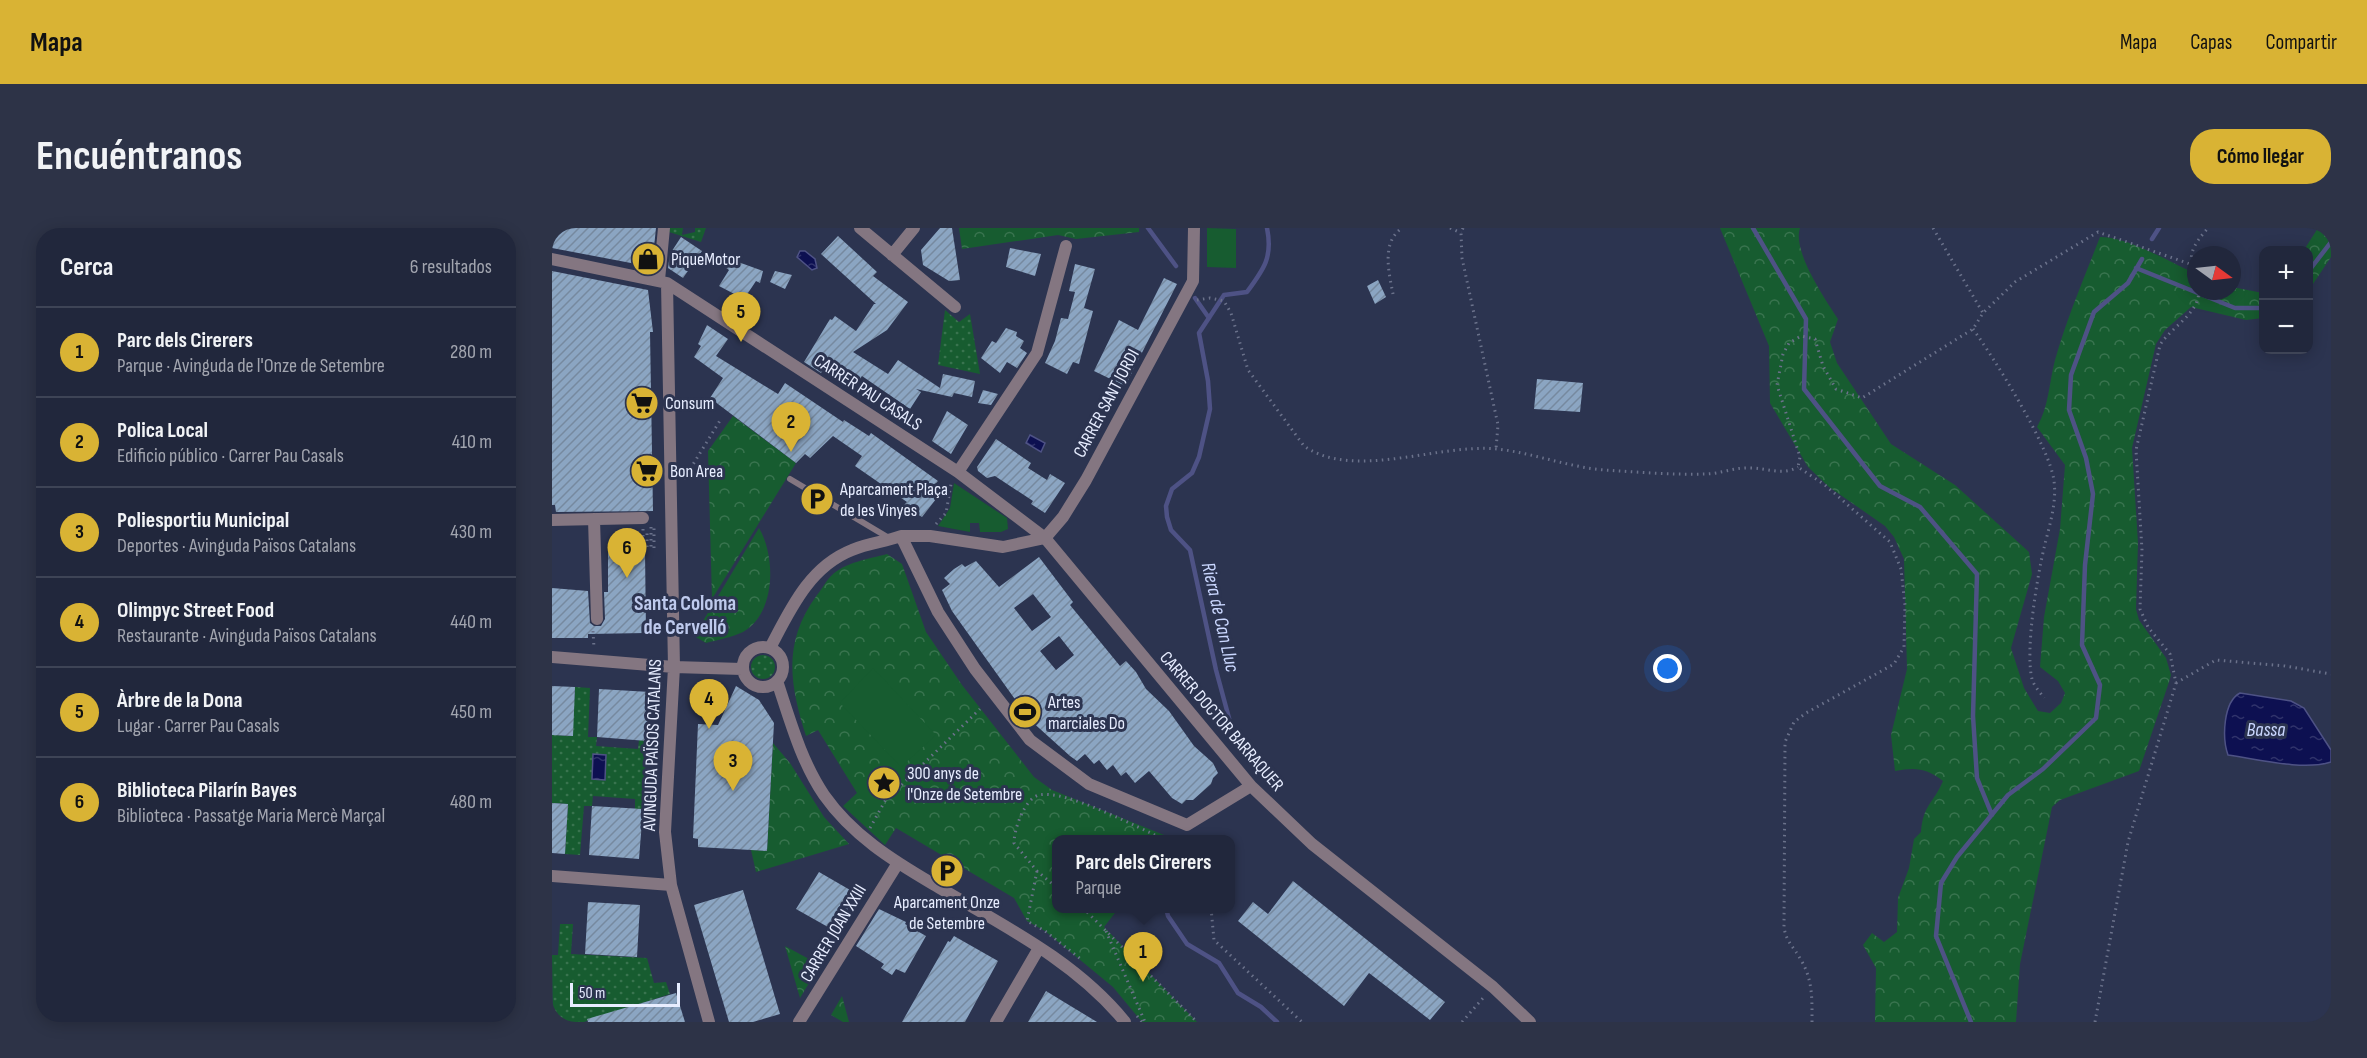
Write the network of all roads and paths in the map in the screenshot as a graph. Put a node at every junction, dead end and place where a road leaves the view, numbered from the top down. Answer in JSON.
{"nodes":[{"id":1,"x":664,"y":228,"type":"edge"},
{"id":2,"x":860,"y":228,"type":"edge"},
{"id":3,"x":914,"y":228,"type":"edge"},
{"id":4,"x":1194,"y":228,"type":"edge"},
{"id":5,"x":1402,"y":228,"type":"edge"},
{"id":6,"x":1450,"y":228,"type":"edge"},
{"id":7,"x":1463,"y":228,"type":"edge"},
{"id":8,"x":1933,"y":228,"type":"edge"},
{"id":9,"x":2208,"y":228,"type":"edge"},
{"id":10,"x":1461,"y":233,"type":"junction"},
{"id":11,"x":1066,"y":246,"type":"dead end"},
{"id":12,"x":2195,"y":246,"type":"edge"},
{"id":13,"x":892,"y":255,"type":"junction"},
{"id":14,"x":552,"y":259,"type":"edge"},
{"id":15,"x":2187,"y":263,"type":"edge"},
{"id":16,"x":661,"y":281,"type":"junction"},
{"id":17,"x":1393,"y":294,"type":"dead end"},
{"id":18,"x":2196,"y":300,"type":"edge"},
{"id":19,"x":955,"y":307,"type":"dead end"},
{"id":20,"x":1177,"y":307,"type":"junction"},
{"id":21,"x":1983,"y":312,"type":"junction"},
{"id":22,"x":1973,"y":329,"type":"junction"},
{"id":23,"x":721,"y":419,"type":"dead end"},
{"id":24,"x":1496,"y":449,"type":"junction"},
{"id":25,"x":1798,"y":466,"type":"junction"},
{"id":26,"x":954,"y":476,"type":"junction"},
{"id":27,"x":790,"y":479,"type":"dead end"},
{"id":28,"x":683,"y":480,"type":"dead end"},
{"id":29,"x":642,"y":518,"type":"joint"},
{"id":30,"x":594,"y":519,"type":"junction"},
{"id":31,"x":552,"y":520,"type":"edge"},
{"id":32,"x":658,"y":523,"type":"dead end"},
{"id":33,"x":932,"y":528,"type":"dead end"},
{"id":34,"x":897,"y":538,"type":"junction"},
{"id":35,"x":1045,"y":538,"type":"junction"},
{"id":36,"x":597,"y":619,"type":"dead end"},
{"id":37,"x":770,"y":648,"type":"junction"},
{"id":38,"x":552,"y":657,"type":"edge"},
{"id":39,"x":674,"y":667,"type":"junction"},
{"id":40,"x":742,"y":669,"type":"junction"},
{"id":41,"x":2331,"y":674,"type":"edge"},
{"id":42,"x":777,"y":681,"type":"junction"},
{"id":43,"x":2176,"y":683,"type":"junction"},
{"id":44,"x":2044,"y":698,"type":"dead end"},
{"id":45,"x":980,"y":709,"type":"dead end"},
{"id":46,"x":1251,"y":786,"type":"junction"},
{"id":47,"x":868,"y":831,"type":"dead end"},
{"id":48,"x":1154,"y":835,"type":"edge"},
{"id":49,"x":898,"y":863,"type":"junction"},
{"id":50,"x":1037,"y":871,"type":"junction"},
{"id":51,"x":552,"y":876,"type":"edge"},
{"id":52,"x":1052,"y":884,"type":"edge"},
{"id":53,"x":671,"y":885,"type":"junction"},
{"id":54,"x":1088,"y":913,"type":"edge"},
{"id":55,"x":1211,"y":913,"type":"edge"},
{"id":56,"x":1027,"y":921,"type":"dead end"},
{"id":57,"x":1104,"y":926,"type":"junction"},
{"id":58,"x":1039,"y":948,"type":"junction"},
{"id":59,"x":1493,"y":987,"type":"junction"},
{"id":60,"x":709,"y":1022,"type":"edge"},
{"id":61,"x":799,"y":1022,"type":"edge"},
{"id":62,"x":996,"y":1022,"type":"edge"},
{"id":63,"x":1125,"y":1022,"type":"edge"},
{"id":64,"x":1145,"y":1022,"type":"edge"},
{"id":65,"x":1197,"y":1022,"type":"edge"},
{"id":66,"x":1302,"y":1022,"type":"edge"},
{"id":67,"x":1462,"y":1022,"type":"edge"},
{"id":68,"x":1530,"y":1022,"type":"edge"},
{"id":69,"x":1812,"y":1022,"type":"edge"},
{"id":70,"x":2095,"y":1022,"type":"edge"}],
"edges":[{"from":1,"to":16,"type":"street","name":"AVINGUDA PAÏSOS CATALANS"},
{"from":2,"to":13,"type":"street"},
{"from":3,"to":13,"type":"street"},
{"from":4,"to":20,"type":"street","name":"CARRER SANT JORDI"},
{"from":5,"to":17,"type":"path"},
{"from":6,"to":10,"type":"path"},
{"from":7,"to":10,"type":"path"},
{"from":8,"to":21,"type":"path"},
{"from":9,"to":12,"type":"path"},
{"from":10,"to":24,"type":"path"},
{"from":11,"to":26,"type":"street"},
{"from":13,"to":19,"type":"street"},
{"from":14,"to":16,"type":"street","name":"CARRER PAU CASALS"},
{"from":15,"to":21,"type":"path"},
{"from":16,"to":26,"type":"street","name":"CARRER PAU CASALS"},
{"from":16,"to":39,"type":"street","name":"AVINGUDA PAÏSOS CATALANS"},
{"from":18,"to":43,"type":"path"},
{"from":20,"to":24,"type":"path"},
{"from":20,"to":35,"type":"street","name":"CARRER SANT JORDI"},
{"from":21,"to":22,"type":"path"},
{"from":22,"to":25,"type":"path"},
{"from":22,"to":44,"type":"path"},
{"from":23,"to":28,"type":"path"},
{"from":24,"to":25,"type":"path"},
{"from":25,"to":69,"type":"path"},
{"from":26,"to":33,"type":"path"},
{"from":26,"to":35,"type":"street","name":"CARRER PAU CASALS"},
{"from":27,"to":34,"type":"lane"},
{"from":29,"to":30,"type":"street"},
{"from":29,"to":32,"type":"path"},
{"from":30,"to":31,"type":"street"},
{"from":30,"to":36,"type":"street"},
{"from":34,"to":35,"type":"street"},
{"from":34,"to":37,"type":"street"},
{"from":34,"to":46,"type":"street"},
{"from":35,"to":46,"type":"street","name":"CARRER DOCTOR BARRAQUER"},
{"from":37,"to":40,"type":"street"},
{"from":37,"to":42,"type":"street"},
{"from":38,"to":39,"type":"street"},
{"from":39,"to":40,"type":"street"},
{"from":39,"to":53,"type":"street","name":"AVINGUDA PAÏSOS CATALANS"},
{"from":40,"to":42,"type":"street"},
{"from":41,"to":43,"type":"path"},
{"from":42,"to":49,"type":"street"},
{"from":43,"to":70,"type":"path"},
{"from":45,"to":47,"type":"path"},
{"from":46,"to":59,"type":"street","name":"CARRER DOCTOR BARRAQUER"},
{"from":48,"to":50,"type":"path"},
{"from":49,"to":58,"type":"street"},
{"from":49,"to":61,"type":"street","name":"CARRER JOAN XXIII"},
{"from":50,"to":52,"type":"path"},
{"from":50,"to":56,"type":"path"},
{"from":51,"to":53,"type":"street"},
{"from":53,"to":60,"type":"street","name":"AVINGUDA PAÏSOS CATALANS"},
{"from":54,"to":57,"type":"path"},
{"from":55,"to":66,"type":"path"},
{"from":57,"to":64,"type":"path"},
{"from":57,"to":65,"type":"path"},
{"from":58,"to":62,"type":"street"},
{"from":58,"to":63,"type":"street"},
{"from":59,"to":67,"type":"path"},
{"from":59,"to":68,"type":"street","name":"CARRER DOCTOR BARRAQUER"}]}
